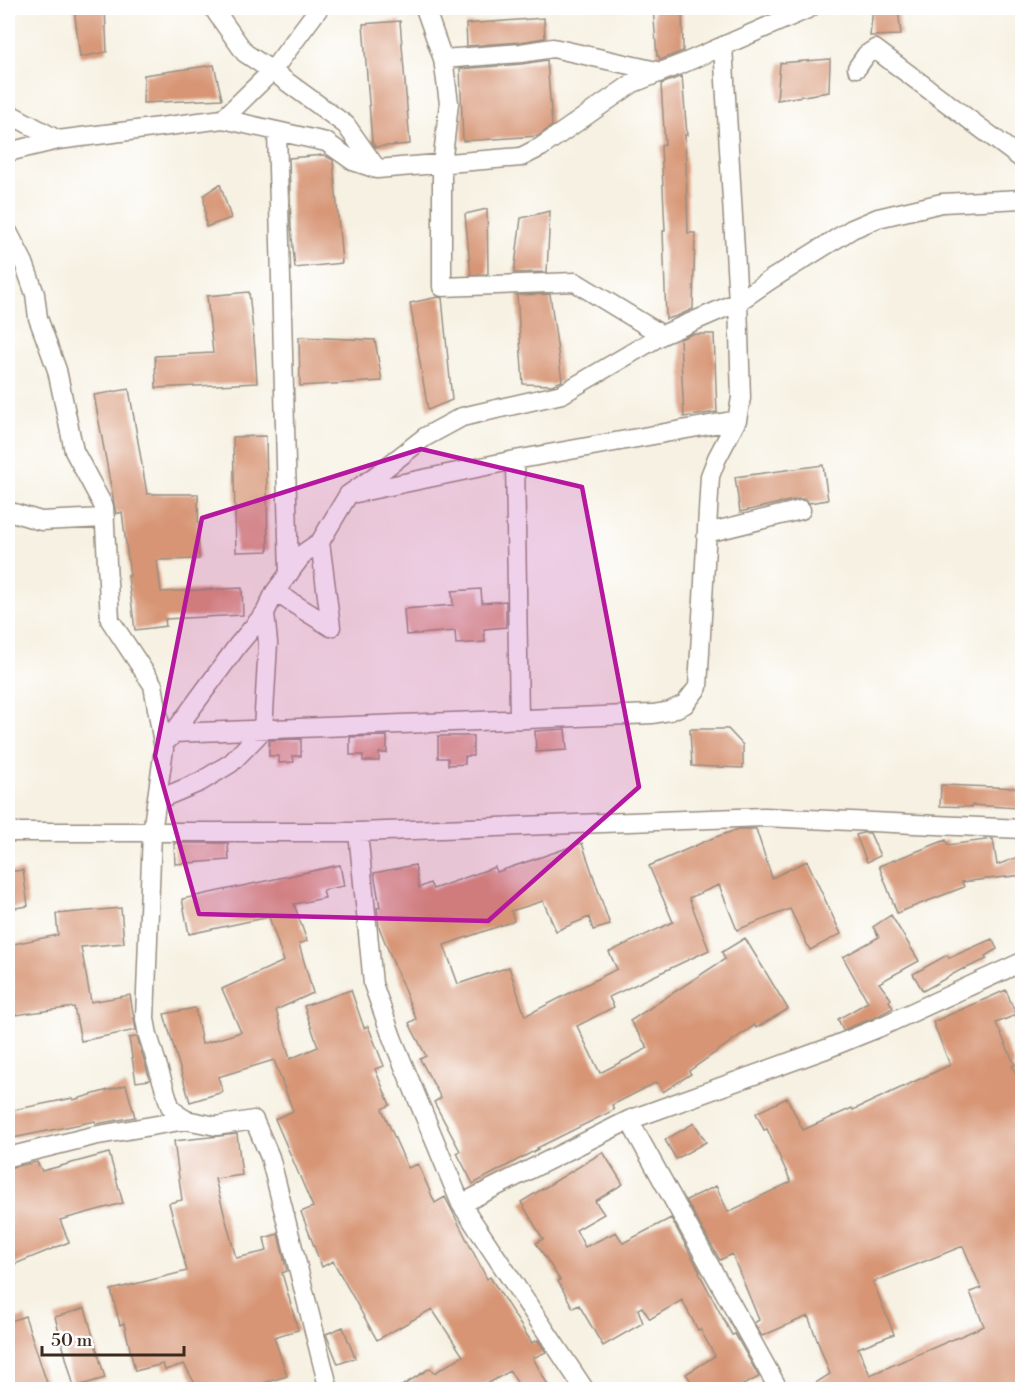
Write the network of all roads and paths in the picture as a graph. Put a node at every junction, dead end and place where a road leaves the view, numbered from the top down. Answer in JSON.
{"nodes":[{"id":1,"x":319,"y":8,"type":"edge"},
{"id":2,"x":425,"y":8,"type":"edge"},
{"id":3,"x":810,"y":8,"type":"edge"},
{"id":4,"x":216,"y":12,"type":"dead end"},
{"id":5,"x":723,"y":46,"type":"junction"},
{"id":6,"x":443,"y":59,"type":"junction"},
{"id":7,"x":857,"y":68,"type":"dead end"},
{"id":8,"x":272,"y":71,"type":"junction"},
{"id":9,"x":661,"y":72,"type":"junction"},
{"id":10,"x":8,"y":113,"type":"edge"},
{"id":11,"x":223,"y":119,"type":"junction"},
{"id":12,"x":277,"y":131,"type":"junction"},
{"id":13,"x":58,"y":140,"type":"junction"},
{"id":14,"x":8,"y":152,"type":"edge"},
{"id":15,"x":1023,"y":159,"type":"edge"},
{"id":16,"x":442,"y":165,"type":"junction"},
{"id":17,"x":376,"y":169,"type":"junction"},
{"id":18,"x":1023,"y":199,"type":"edge"},
{"id":19,"x":8,"y":232,"type":"edge"},
{"id":20,"x":738,"y":302,"type":"junction"},
{"id":21,"x":662,"y":335,"type":"junction"},
{"id":22,"x":737,"y":420,"type":"junction"},
{"id":23,"x":515,"y":460,"type":"junction"},
{"id":24,"x":348,"y":495,"type":"junction"},
{"id":25,"x":801,"y":510,"type":"dead end"},
{"id":26,"x":8,"y":511,"type":"edge"},
{"id":27,"x":105,"y":518,"type":"junction"},
{"id":28,"x":707,"y":533,"type":"junction"},
{"id":29,"x":320,"y":542,"type":"junction"},
{"id":30,"x":289,"y":574,"type":"junction"},
{"id":31,"x":275,"y":592,"type":"junction"},
{"id":32,"x":265,"y":613,"type":"junction"},
{"id":33,"x":519,"y":719,"type":"junction"},
{"id":34,"x":263,"y":730,"type":"junction"},
{"id":35,"x":168,"y":741,"type":"junction"},
{"id":36,"x":157,"y":800,"type":"junction"},
{"id":37,"x":1023,"y":830,"type":"edge"},
{"id":38,"x":8,"y":832,"type":"edge"},
{"id":39,"x":152,"y":832,"type":"junction"},
{"id":40,"x":358,"y":832,"type":"junction"},
{"id":41,"x":1023,"y":962,"type":"edge"},
{"id":42,"x":630,"y":1119,"type":"junction"},
{"id":43,"x":186,"y":1120,"type":"junction"},
{"id":44,"x":8,"y":1157,"type":"edge"},
{"id":45,"x":461,"y":1204,"type":"junction"},
{"id":46,"x":329,"y":1389,"type":"edge"},
{"id":47,"x":585,"y":1389,"type":"edge"},
{"id":48,"x":779,"y":1389,"type":"edge"}],
"edges":[{"from":1,"to":8,"type":"street"},
{"from":2,"to":6,"type":"street"},
{"from":3,"to":5,"type":"street"},
{"from":4,"to":8,"type":"street"},
{"from":5,"to":9,"type":"street"},
{"from":5,"to":20,"type":"street"},
{"from":6,"to":9,"type":"street"},
{"from":6,"to":16,"type":"street"},
{"from":7,"to":15,"type":"street"},
{"from":8,"to":11,"type":"street"},
{"from":8,"to":17,"type":"street"},
{"from":9,"to":16,"type":"street"},
{"from":10,"to":13,"type":"street"},
{"from":11,"to":12,"type":"street"},
{"from":11,"to":13,"type":"street"},
{"from":12,"to":17,"type":"street"},
{"from":12,"to":30,"type":"street"},
{"from":13,"to":14,"type":"street"},
{"from":16,"to":17,"type":"street"},
{"from":16,"to":21,"type":"street"},
{"from":18,"to":20,"type":"street"},
{"from":19,"to":27,"type":"street"},
{"from":20,"to":21,"type":"street"},
{"from":20,"to":22,"type":"street"},
{"from":21,"to":24,"type":"street"},
{"from":22,"to":23,"type":"street"},
{"from":22,"to":28,"type":"street"},
{"from":23,"to":24,"type":"street"},
{"from":23,"to":33,"type":"street"},
{"from":24,"to":29,"type":"street"},
{"from":25,"to":28,"type":"street"},
{"from":26,"to":27,"type":"street"},
{"from":27,"to":35,"type":"street"},
{"from":28,"to":33,"type":"street"},
{"from":29,"to":30,"type":"street"},
{"from":29,"to":31,"type":"street"},
{"from":30,"to":31,"type":"street"},
{"from":31,"to":32,"type":"street"},
{"from":32,"to":34,"type":"street"},
{"from":32,"to":35,"type":"street"},
{"from":33,"to":34,"type":"street"},
{"from":34,"to":35,"type":"street"},
{"from":34,"to":36,"type":"street"},
{"from":35,"to":36,"type":"street"},
{"from":36,"to":39,"type":"street"},
{"from":37,"to":40,"type":"street"},
{"from":38,"to":39,"type":"street"},
{"from":39,"to":40,"type":"street"},
{"from":39,"to":43,"type":"street"},
{"from":40,"to":45,"type":"street"},
{"from":41,"to":42,"type":"street"},
{"from":42,"to":45,"type":"street"},
{"from":42,"to":48,"type":"street"},
{"from":43,"to":44,"type":"street"},
{"from":43,"to":46,"type":"street"},
{"from":45,"to":47,"type":"street"}]}
